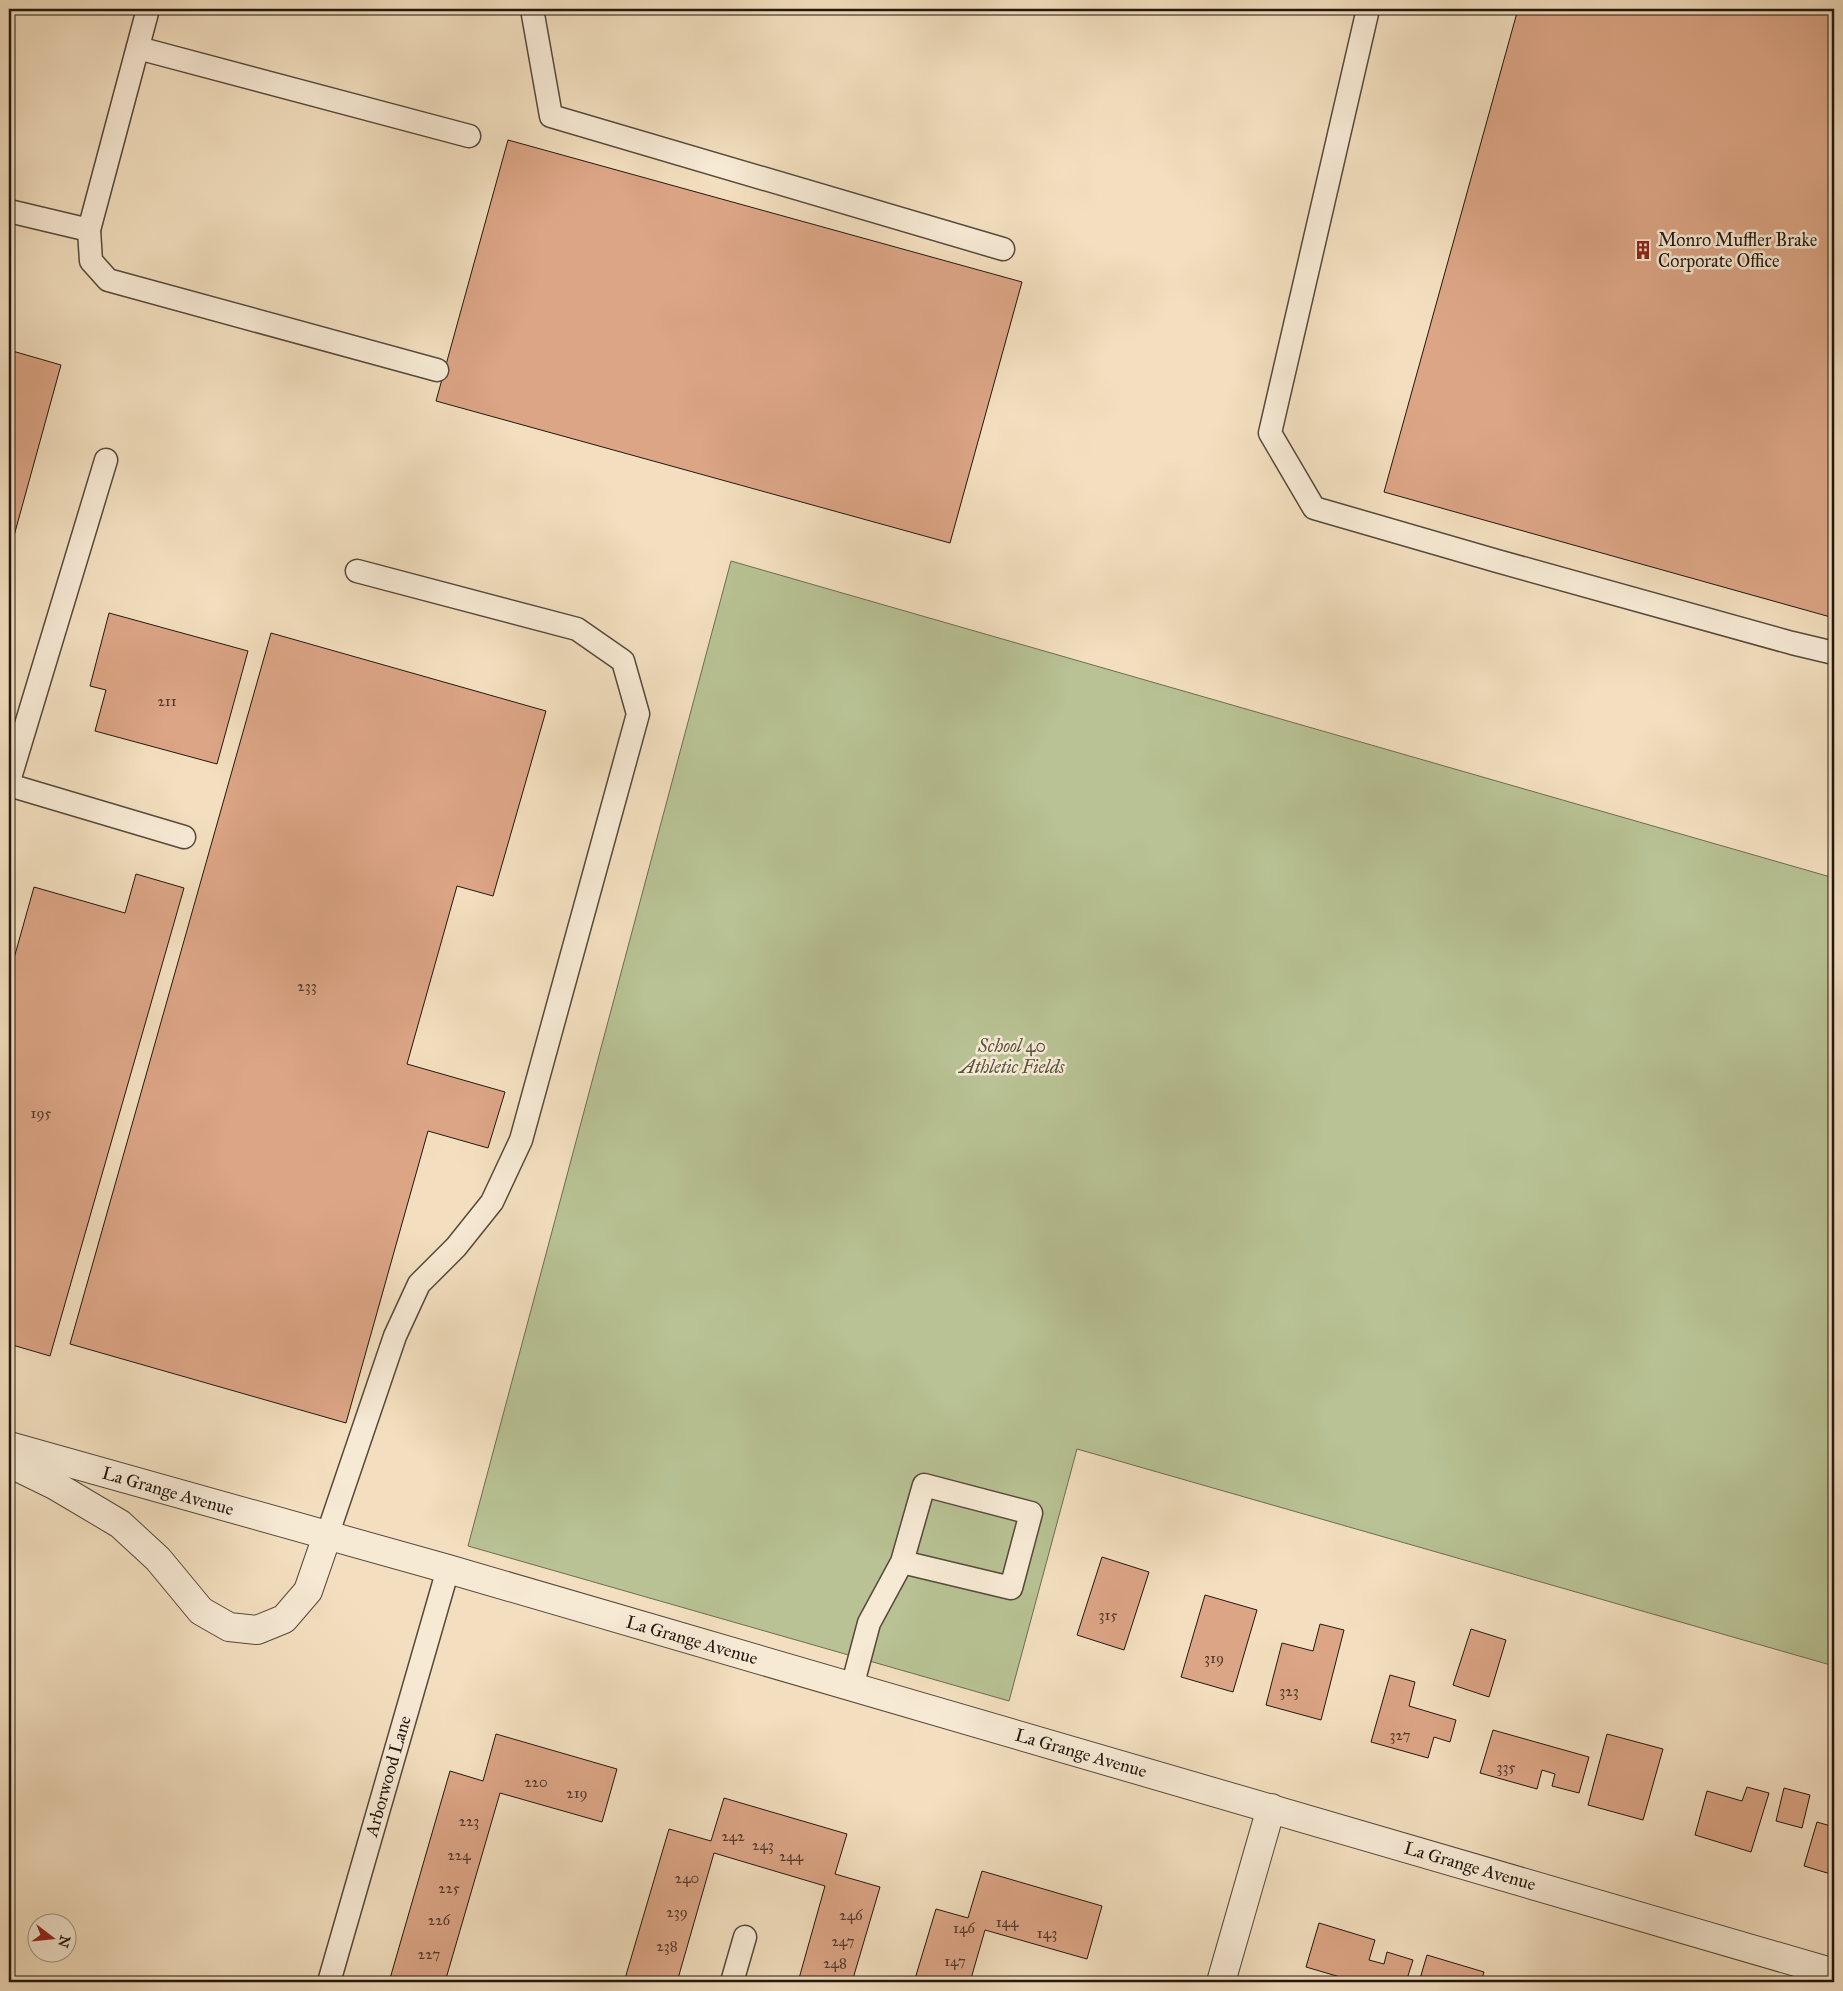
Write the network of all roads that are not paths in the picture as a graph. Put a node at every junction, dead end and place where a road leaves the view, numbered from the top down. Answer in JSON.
{"nodes":[{"id":1,"x":148,"y":9,"type":"edge"},
{"id":2,"x":532,"y":9,"type":"edge"},
{"id":3,"x":1368,"y":9,"type":"edge"},
{"id":4,"x":138,"y":48,"type":"junction"},
{"id":5,"x":469,"y":136,"type":"dead end"},
{"id":6,"x":9,"y":211,"type":"edge"},
{"id":7,"x":89,"y":230,"type":"junction"},
{"id":8,"x":1003,"y":249,"type":"dead end"},
{"id":9,"x":437,"y":370,"type":"dead end"},
{"id":10,"x":106,"y":460,"type":"dead end"},
{"id":11,"x":357,"y":571,"type":"dead end"},
{"id":12,"x":1834,"y":653,"type":"edge"},
{"id":13,"x":9,"y":783,"type":"edge"},
{"id":14,"x":184,"y":837,"type":"dead end"},
{"id":15,"x":9,"y":1446,"type":"edge"},
{"id":16,"x":9,"y":1463,"type":"edge"},
{"id":17,"x":327,"y":1536,"type":"junction"},
{"id":18,"x":902,"y":1562,"type":"junction"},
{"id":19,"x":448,"y":1569,"type":"junction"},
{"id":20,"x":852,"y":1687,"type":"junction"},
{"id":21,"x":1271,"y":1808,"type":"junction"},
{"id":22,"x":745,"y":1937,"type":"dead end"},
{"id":23,"x":1834,"y":1972,"type":"edge"},
{"id":24,"x":329,"y":1982,"type":"edge"},
{"id":25,"x":732,"y":1982,"type":"edge"},
{"id":26,"x":1221,"y":1982,"type":"edge"}],
"edges":[{"from":1,"to":4,"type":"lane"},
{"from":2,"to":8,"type":"lane"},
{"from":3,"to":12,"type":"lane"},
{"from":4,"to":5,"type":"lane"},
{"from":4,"to":7,"type":"lane"},
{"from":6,"to":7,"type":"lane"},
{"from":7,"to":9,"type":"lane"},
{"from":10,"to":13,"type":"lane"},
{"from":11,"to":17,"type":"lane"},
{"from":13,"to":14,"type":"lane"},
{"from":15,"to":17,"type":"street","name":"La Grange Avenue"},
{"from":16,"to":17,"type":"street","name":"La Grange Avenue"},
{"from":17,"to":19,"type":"street","name":"La Grange Avenue"},
{"from":18,"to":18,"type":"lane"},
{"from":18,"to":20,"type":"lane"},
{"from":19,"to":20,"type":"street","name":"La Grange Avenue"},
{"from":19,"to":24,"type":"lane","name":"Arborwood Lane"},
{"from":20,"to":21,"type":"street","name":"La Grange Avenue"},
{"from":21,"to":23,"type":"street","name":"La Grange Avenue"},
{"from":21,"to":26,"type":"street"},
{"from":22,"to":25,"type":"lane"}]}
